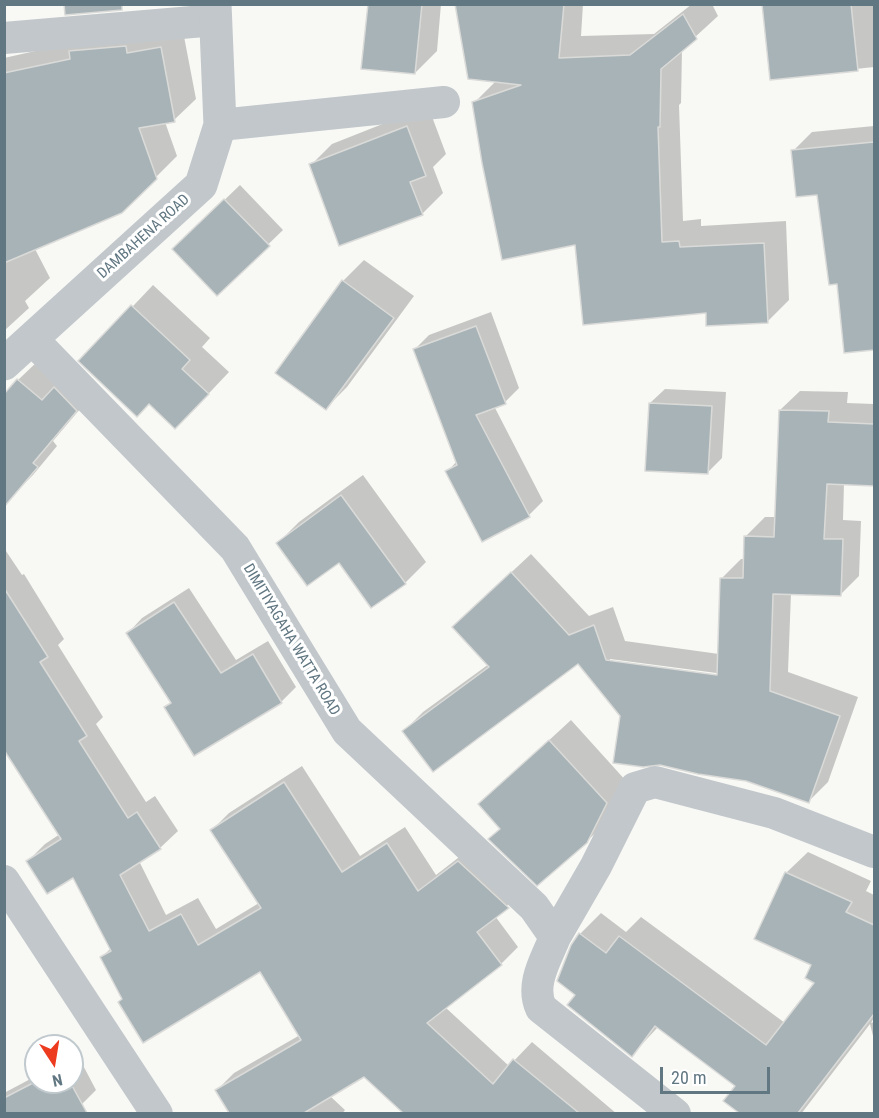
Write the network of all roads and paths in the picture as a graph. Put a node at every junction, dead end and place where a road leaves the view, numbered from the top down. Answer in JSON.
{"nodes":[{"id":1,"x":216,"y":12,"type":"edge"},
{"id":2,"x":4,"y":38,"type":"edge"},
{"id":3,"x":444,"y":102,"type":"dead end"},
{"id":4,"x":220,"y":125,"type":"junction"},
{"id":5,"x":32,"y":339,"type":"junction"},
{"id":6,"x":4,"y":364,"type":"edge"},
{"id":7,"x":874,"y":852,"type":"edge"},
{"id":8,"x":4,"y":881,"type":"edge"},
{"id":9,"x":555,"y":937,"type":"junction"},
{"id":10,"x":157,"y":1113,"type":"edge"},
{"id":11,"x":675,"y":1113,"type":"edge"}],
"edges":[{"from":1,"to":2,"type":"street"},
{"from":1,"to":4,"type":"street","name":"DAMBAHENA ROAD"},
{"from":3,"to":4,"type":"street"},
{"from":4,"to":5,"type":"street","name":"DAMBAHENA ROAD"},
{"from":5,"to":6,"type":"street","name":"DAMBAHENA ROAD"},
{"from":5,"to":9,"type":"street","name":"DIMITIYAGAHA WATTA ROAD"},
{"from":7,"to":9,"type":"street"},
{"from":8,"to":10,"type":"street"},
{"from":9,"to":11,"type":"street"}]}
